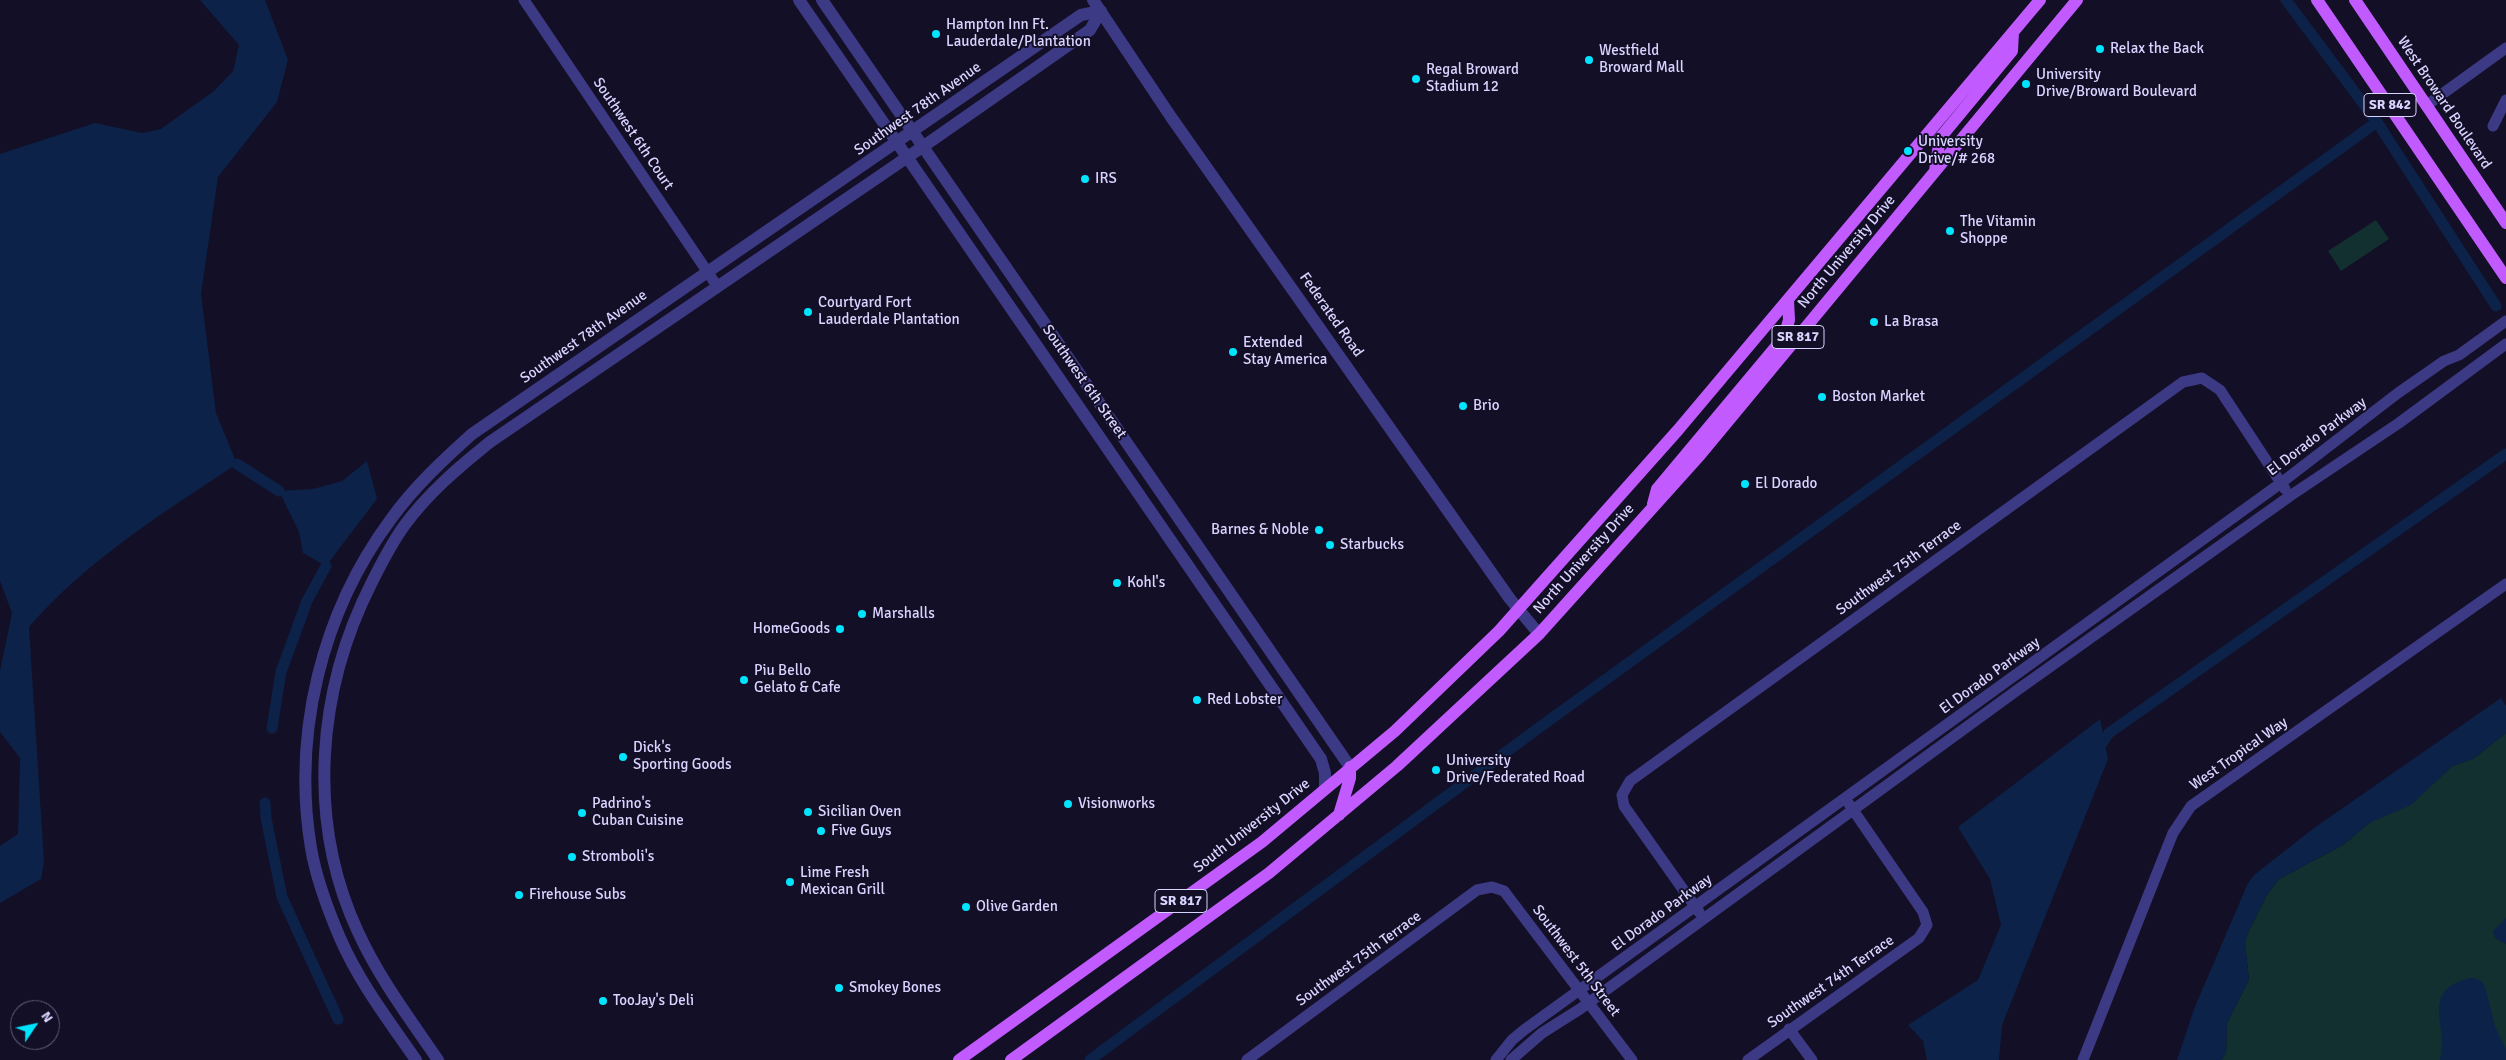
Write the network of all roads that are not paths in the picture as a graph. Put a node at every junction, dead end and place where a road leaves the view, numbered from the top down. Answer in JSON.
{"nodes":[{"id":1,"x":524,"y":0,"type":"edge"},
{"id":2,"x":799,"y":0,"type":"edge"},
{"id":3,"x":822,"y":0,"type":"edge"},
{"id":4,"x":1093,"y":0,"type":"edge"},
{"id":5,"x":2040,"y":0,"type":"edge"},
{"id":6,"x":2077,"y":0,"type":"edge"},
{"id":7,"x":2317,"y":0,"type":"edge"},
{"id":8,"x":2355,"y":0,"type":"edge"},
{"id":9,"x":1101,"y":11,"type":"junction"},
{"id":10,"x":2013,"y":32,"type":"junction"},
{"id":11,"x":2506,"y":48,"type":"edge"},
{"id":12,"x":2506,"y":100,"type":"edge"},
{"id":13,"x":2427,"y":105,"type":"junction"},
{"id":14,"x":2493,"y":126,"type":"dead end"},
{"id":15,"x":913,"y":133,"type":"junction"},
{"id":16,"x":898,"y":143,"type":"junction"},
{"id":17,"x":923,"y":147,"type":"junction"},
{"id":18,"x":908,"y":157,"type":"junction"},
{"id":19,"x":1935,"y":173,"type":"junction"},
{"id":20,"x":2506,"y":223,"type":"edge"},
{"id":21,"x":708,"y":271,"type":"junction"},
{"id":22,"x":2506,"y":278,"type":"edge"},
{"id":23,"x":717,"y":286,"type":"junction"},
{"id":24,"x":1788,"y":300,"type":"junction"},
{"id":25,"x":2506,"y":321,"type":"edge"},
{"id":26,"x":2506,"y":344,"type":"edge"},
{"id":27,"x":525,"y":398,"type":"junction"},
{"id":28,"x":508,"y":410,"type":"junction"},
{"id":29,"x":509,"y":430,"type":"junction"},
{"id":30,"x":490,"y":442,"type":"junction"},
{"id":31,"x":2281,"y":483,"type":"junction"},
{"id":32,"x":2290,"y":496,"type":"junction"},
{"id":33,"x":1651,"y":509,"type":"junction"},
{"id":34,"x":2506,"y":584,"type":"edge"},
{"id":35,"x":1519,"y":610,"type":"junction"},
{"id":36,"x":1539,"y":634,"type":"junction"},
{"id":37,"x":1350,"y":767,"type":"junction"},
{"id":38,"x":1324,"y":790,"type":"junction"},
{"id":39,"x":1846,"y":800,"type":"junction"},
{"id":40,"x":1853,"y":810,"type":"junction"},
{"id":41,"x":1339,"y":815,"type":"junction"},
{"id":42,"x":1492,"y":887,"type":"joint"},
{"id":43,"x":1696,"y":907,"type":"junction"},
{"id":44,"x":1703,"y":918,"type":"junction"},
{"id":45,"x":1580,"y":990,"type":"junction"},
{"id":46,"x":1590,"y":1002,"type":"junction"},
{"id":47,"x":1790,"y":1029,"type":"junction"},
{"id":48,"x":416,"y":1060,"type":"edge"},
{"id":49,"x":438,"y":1060,"type":"edge"},
{"id":50,"x":959,"y":1060,"type":"edge"},
{"id":51,"x":1011,"y":1060,"type":"edge"},
{"id":52,"x":1247,"y":1060,"type":"edge"},
{"id":53,"x":1496,"y":1060,"type":"edge"},
{"id":54,"x":1511,"y":1060,"type":"edge"},
{"id":55,"x":1632,"y":1060,"type":"edge"},
{"id":56,"x":1748,"y":1060,"type":"edge"},
{"id":57,"x":1812,"y":1060,"type":"edge"},
{"id":58,"x":2084,"y":1060,"type":"edge"}],
"edges":[{"from":1,"to":21,"type":"street","name":"Southwest 6th Court"},
{"from":2,"to":16,"type":"street","name":"Southwest 6th Street"},
{"from":3,"to":15,"type":"street","name":"Southwest 6th Street"},
{"from":4,"to":9,"type":"street","name":"Federated Road"},
{"from":5,"to":10,"type":"main road","name":"North University Drive","number":"SR 817"},
{"from":6,"to":19,"type":"main road","name":"North University Drive","number":"SR 817"},
{"from":7,"to":22,"type":"main road","number":"SR 842"},
{"from":8,"to":13,"type":"main road","name":"West Broward Boulevard","number":"SR 842"},
{"from":9,"to":15,"type":"street","name":"Southwest 78th Avenue"},
{"from":9,"to":17,"type":"street"},
{"from":9,"to":35,"type":"street","name":"Federated Road"},
{"from":10,"to":19,"type":"main road"},
{"from":10,"to":24,"type":"main road","name":"North University Drive","number":"SR 817"},
{"from":11,"to":13,"type":"street"},
{"from":12,"to":14,"type":"street"},
{"from":13,"to":20,"type":"main road","name":"West Broward Boulevard","number":"SR 842"},
{"from":15,"to":16,"type":"street","name":"Southwest 78th Avenue"},
{"from":15,"to":17,"type":"street","name":"Southwest 6th Street"},
{"from":16,"to":18,"type":"street","name":"Southwest 6th Street"},
{"from":16,"to":21,"type":"street","name":"Southwest 78th Avenue"},
{"from":17,"to":18,"type":"street"},
{"from":17,"to":37,"type":"street","name":"Southwest 6th Street"},
{"from":18,"to":23,"type":"street"},
{"from":18,"to":38,"type":"street","name":"Southwest 6th Street"},
{"from":19,"to":33,"type":"main road","name":"North University Drive","number":"SR 817"},
{"from":21,"to":23,"type":"street","name":"Southwest 6th Court"},
{"from":21,"to":27,"type":"street","name":"Southwest 78th Avenue"},
{"from":23,"to":29,"type":"street"},
{"from":24,"to":33,"type":"main road"},
{"from":24,"to":35,"type":"main road","name":"North University Drive","number":"SR 817"},
{"from":25,"to":31,"type":"street","name":"El Dorado Parkway"},
{"from":26,"to":32,"type":"street","name":"El Dorado Parkway"},
{"from":27,"to":28,"type":"street","name":"Southwest 78th Avenue"},
{"from":27,"to":29,"type":"street"},
{"from":28,"to":30,"type":"street"},
{"from":28,"to":48,"type":"street","name":"Southwest 78th Avenue"},
{"from":29,"to":30,"type":"street"},
{"from":30,"to":49,"type":"street"},
{"from":31,"to":32,"type":"street"},
{"from":31,"to":39,"type":"street","name":"El Dorado Parkway"},
{"from":31,"to":43,"type":"street","name":"Southwest 75th Terrace"},
{"from":32,"to":40,"type":"street","name":"El Dorado Parkway"},
{"from":33,"to":36,"type":"main road","name":"North University Drive","number":"SR 817"},
{"from":34,"to":58,"type":"street","name":"West Tropical Way"},
{"from":35,"to":36,"type":"street","name":"Federated Road"},
{"from":35,"to":37,"type":"main road","name":"South University Drive","number":"SR 817"},
{"from":36,"to":41,"type":"main road","number":"SR 817"},
{"from":37,"to":38,"type":"main road","name":"South University Drive","number":"SR 817"},
{"from":37,"to":41,"type":"main road"},
{"from":38,"to":50,"type":"main road","name":"South University Drive","number":"SR 817"},
{"from":39,"to":40,"type":"street"},
{"from":39,"to":43,"type":"street","name":"El Dorado Parkway"},
{"from":40,"to":44,"type":"street","name":"El Dorado Parkway"},
{"from":40,"to":47,"type":"street","name":"Southwest 74th Terrace"},
{"from":41,"to":51,"type":"main road","number":"SR 817"},
{"from":42,"to":45,"type":"street","name":"Southwest 5th Street"},
{"from":42,"to":52,"type":"street","name":"Southwest 75th Terrace"},
{"from":43,"to":44,"type":"street"},
{"from":43,"to":45,"type":"street","name":"El Dorado Parkway"},
{"from":44,"to":46,"type":"street","name":"El Dorado Parkway"},
{"from":45,"to":46,"type":"street","name":"Southwest 5th Street"},
{"from":45,"to":53,"type":"street","name":"El Dorado Parkway"},
{"from":46,"to":54,"type":"street","name":"El Dorado Parkway"},
{"from":46,"to":55,"type":"street","name":"Southwest 5th Street"},
{"from":47,"to":56,"type":"street","name":"Southwest 74th Terrace"},
{"from":47,"to":57,"type":"street"}]}
